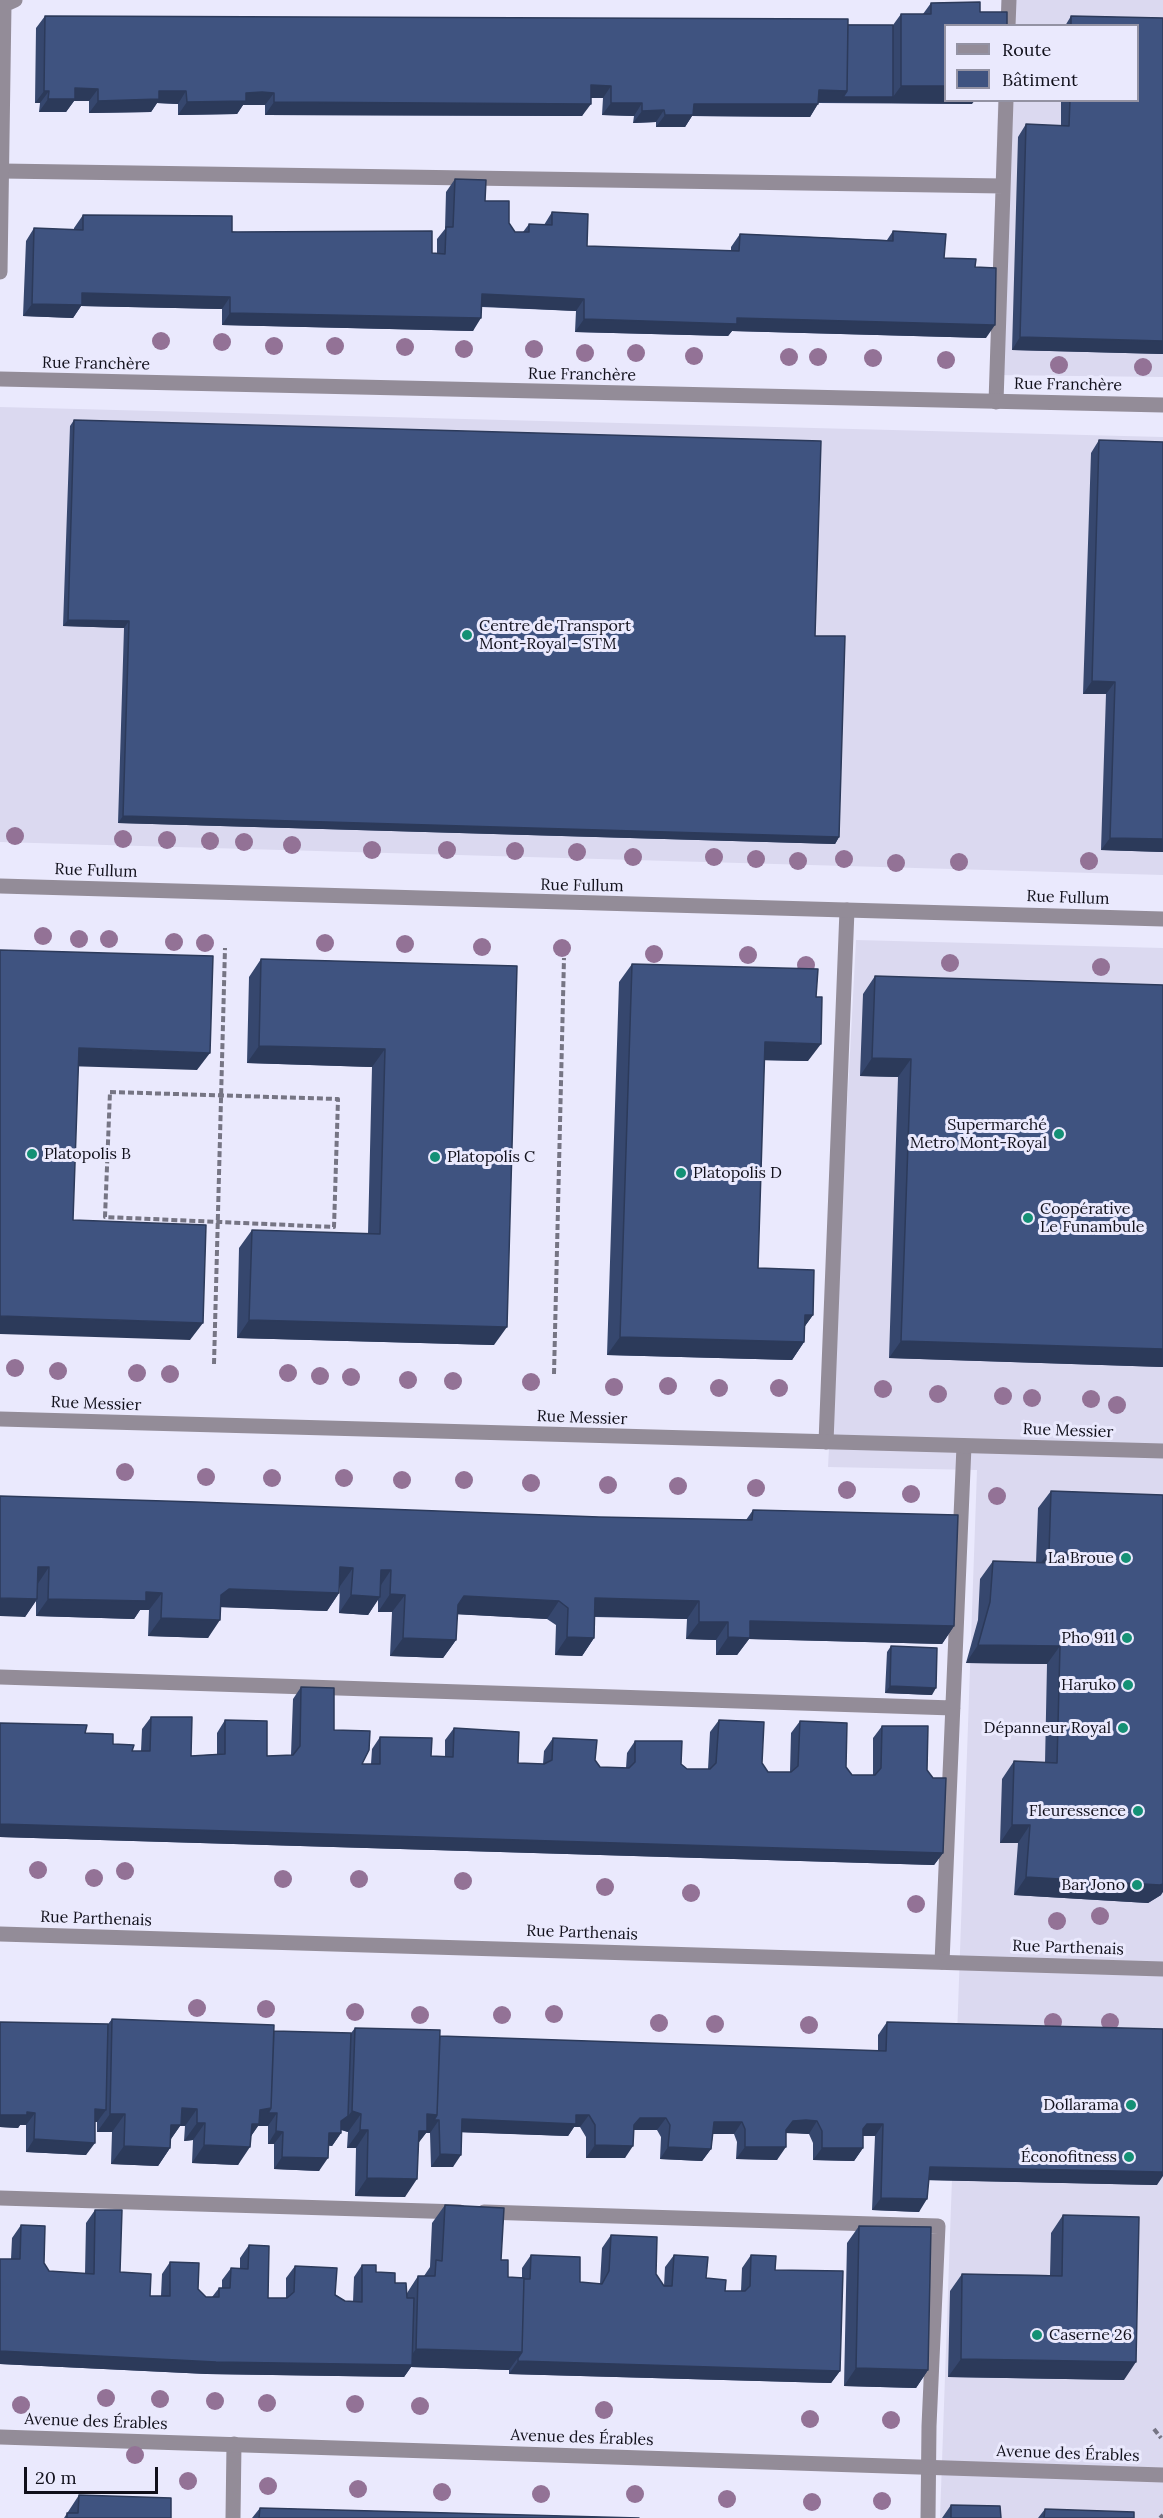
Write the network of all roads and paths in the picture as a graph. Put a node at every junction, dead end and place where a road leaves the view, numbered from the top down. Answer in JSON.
{"nodes":[{"id":1,"x":15,"y":0,"type":"edge"},
{"id":2,"x":1009,"y":0,"type":"edge"},
{"id":3,"x":1008,"y":24,"type":"edge"},
{"id":4,"x":1006,"y":102,"type":"edge"},
{"id":5,"x":2,"y":171,"type":"junction"},
{"id":6,"x":1003,"y":186,"type":"junction"},
{"id":7,"x":0,"y":272,"type":"edge"},
{"id":8,"x":0,"y":380,"type":"edge"},
{"id":9,"x":996,"y":402,"type":"junction"},
{"id":10,"x":1163,"y":405,"type":"edge"},
{"id":11,"x":0,"y":886,"type":"edge"},
{"id":12,"x":847,"y":910,"type":"junction"},
{"id":13,"x":1163,"y":919,"type":"edge"},
{"id":14,"x":225,"y":948,"type":"dead end"},
{"id":15,"x":564,"y":958,"type":"dead end"},
{"id":16,"x":221,"y":1096,"type":"junction"},
{"id":17,"x":217,"y":1222,"type":"junction"},
{"id":18,"x":214,"y":1364,"type":"dead end"},
{"id":19,"x":554,"y":1374,"type":"dead end"},
{"id":20,"x":0,"y":1419,"type":"edge"},
{"id":21,"x":826,"y":1442,"type":"junction"},
{"id":22,"x":964,"y":1446,"type":"junction"},
{"id":23,"x":1163,"y":1451,"type":"edge"},
{"id":24,"x":0,"y":1677,"type":"edge"},
{"id":25,"x":953,"y":1708,"type":"junction"},
{"id":26,"x":0,"y":1934,"type":"edge"},
{"id":27,"x":942,"y":1962,"type":"junction"},
{"id":28,"x":1163,"y":1969,"type":"edge"},
{"id":29,"x":0,"y":2198,"type":"edge"},
{"id":30,"x":1154,"y":2429,"type":"dead end"},
{"id":31,"x":0,"y":2437,"type":"edge"},
{"id":32,"x":1161,"y":2438,"type":"dead end"},
{"id":33,"x":234,"y":2444,"type":"junction"},
{"id":34,"x":929,"y":2467,"type":"junction"},
{"id":35,"x":1163,"y":2475,"type":"edge"},
{"id":36,"x":233,"y":2518,"type":"edge"},
{"id":37,"x":928,"y":2518,"type":"edge"}],
"edges":[{"from":1,"to":5,"type":"street"},
{"from":2,"to":3,"type":"street"},
{"from":4,"to":6,"type":"street"},
{"from":5,"to":6,"type":"street"},
{"from":5,"to":7,"type":"street"},
{"from":6,"to":9,"type":"street"},
{"from":8,"to":9,"type":"street","name":"Rue Franchère"},
{"from":9,"to":10,"type":"street","name":"Rue Franchère"},
{"from":11,"to":12,"type":"street","name":"Rue Fullum"},
{"from":12,"to":13,"type":"street","name":"Rue Fullum"},
{"from":12,"to":21,"type":"street"},
{"from":14,"to":16,"type":"path"},
{"from":15,"to":19,"type":"path"},
{"from":16,"to":17,"type":"path"},
{"from":16,"to":17,"type":"path"},
{"from":16,"to":17,"type":"path"},
{"from":17,"to":18,"type":"path"},
{"from":20,"to":21,"type":"street","name":"Rue Messier"},
{"from":21,"to":22,"type":"street","name":"Rue Messier"},
{"from":22,"to":23,"type":"street","name":"Rue Messier"},
{"from":22,"to":25,"type":"street"},
{"from":24,"to":25,"type":"street"},
{"from":25,"to":27,"type":"street"},
{"from":26,"to":27,"type":"street","name":"Rue Parthenais"},
{"from":27,"to":28,"type":"street","name":"Rue Parthenais"},
{"from":29,"to":34,"type":"street"},
{"from":30,"to":32,"type":"path"},
{"from":31,"to":33,"type":"street","name":"Avenue des Érables"},
{"from":33,"to":34,"type":"street","name":"Avenue des Érables"},
{"from":33,"to":36,"type":"street"},
{"from":34,"to":35,"type":"street","name":"Avenue des Érables"},
{"from":34,"to":37,"type":"street"}]}
